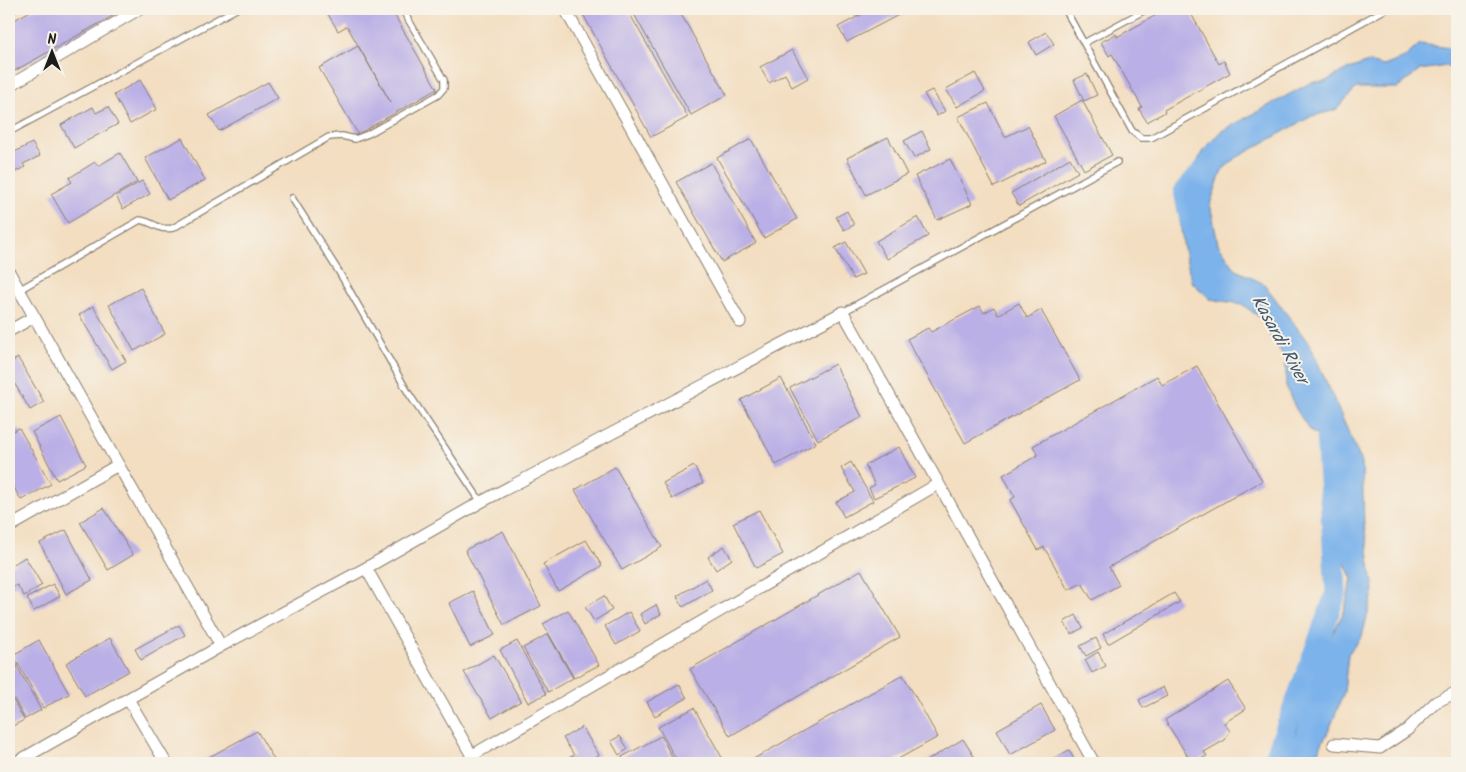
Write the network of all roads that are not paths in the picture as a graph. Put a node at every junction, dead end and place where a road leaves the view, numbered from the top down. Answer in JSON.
{"nodes":[{"id":1,"x":139,"y":9,"type":"edge"},
{"id":2,"x":236,"y":9,"type":"edge"},
{"id":3,"x":402,"y":9,"type":"edge"},
{"id":4,"x":565,"y":9,"type":"edge"},
{"id":5,"x":1065,"y":9,"type":"edge"},
{"id":6,"x":1147,"y":9,"type":"edge"},
{"id":7,"x":1386,"y":9,"type":"edge"},
{"id":8,"x":1084,"y":43,"type":"junction"},
{"id":9,"x":9,"y":86,"type":"edge"},
{"id":10,"x":9,"y":132,"type":"edge"},
{"id":11,"x":1117,"y":162,"type":"dead end"},
{"id":12,"x":292,"y":198,"type":"dead end"},
{"id":13,"x":9,"y":272,"type":"edge"},
{"id":14,"x":19,"y":290,"type":"junction"},
{"id":15,"x":843,"y":312,"type":"junction"},
{"id":16,"x":34,"y":316,"type":"junction"},
{"id":17,"x":740,"y":322,"type":"dead end"},
{"id":18,"x":9,"y":331,"type":"edge"},
{"id":19,"x":118,"y":465,"type":"junction"},
{"id":20,"x":938,"y":484,"type":"junction"},
{"id":21,"x":481,"y":502,"type":"junction"},
{"id":22,"x":9,"y":526,"type":"edge"},
{"id":23,"x":366,"y":568,"type":"junction"},
{"id":24,"x":221,"y":646,"type":"junction"},
{"id":25,"x":1457,"y":692,"type":"edge"},
{"id":26,"x":128,"y":699,"type":"junction"},
{"id":27,"x":1334,"y":744,"type":"dead end"},
{"id":28,"x":473,"y":759,"type":"edge"},
{"id":29,"x":15,"y":763,"type":"edge"},
{"id":30,"x":166,"y":763,"type":"edge"},
{"id":31,"x":1094,"y":763,"type":"edge"}],
"edges":[{"from":1,"to":9,"type":"street"},
{"from":2,"to":10,"type":"lane"},
{"from":3,"to":14,"type":"lane"},
{"from":4,"to":17,"type":"street"},
{"from":5,"to":8,"type":"lane"},
{"from":6,"to":8,"type":"lane"},
{"from":7,"to":8,"type":"lane"},
{"from":11,"to":15,"type":"lane"},
{"from":12,"to":21,"type":"lane"},
{"from":13,"to":14,"type":"street"},
{"from":14,"to":16,"type":"street"},
{"from":15,"to":20,"type":"street"},
{"from":15,"to":21,"type":"street"},
{"from":16,"to":18,"type":"street"},
{"from":16,"to":19,"type":"street"},
{"from":19,"to":22,"type":"street"},
{"from":19,"to":24,"type":"street"},
{"from":20,"to":28,"type":"street"},
{"from":20,"to":31,"type":"street"},
{"from":21,"to":23,"type":"street"},
{"from":23,"to":24,"type":"street"},
{"from":23,"to":28,"type":"street"},
{"from":24,"to":26,"type":"street"},
{"from":25,"to":27,"type":"street"},
{"from":26,"to":29,"type":"street"},
{"from":26,"to":30,"type":"street"}]}
